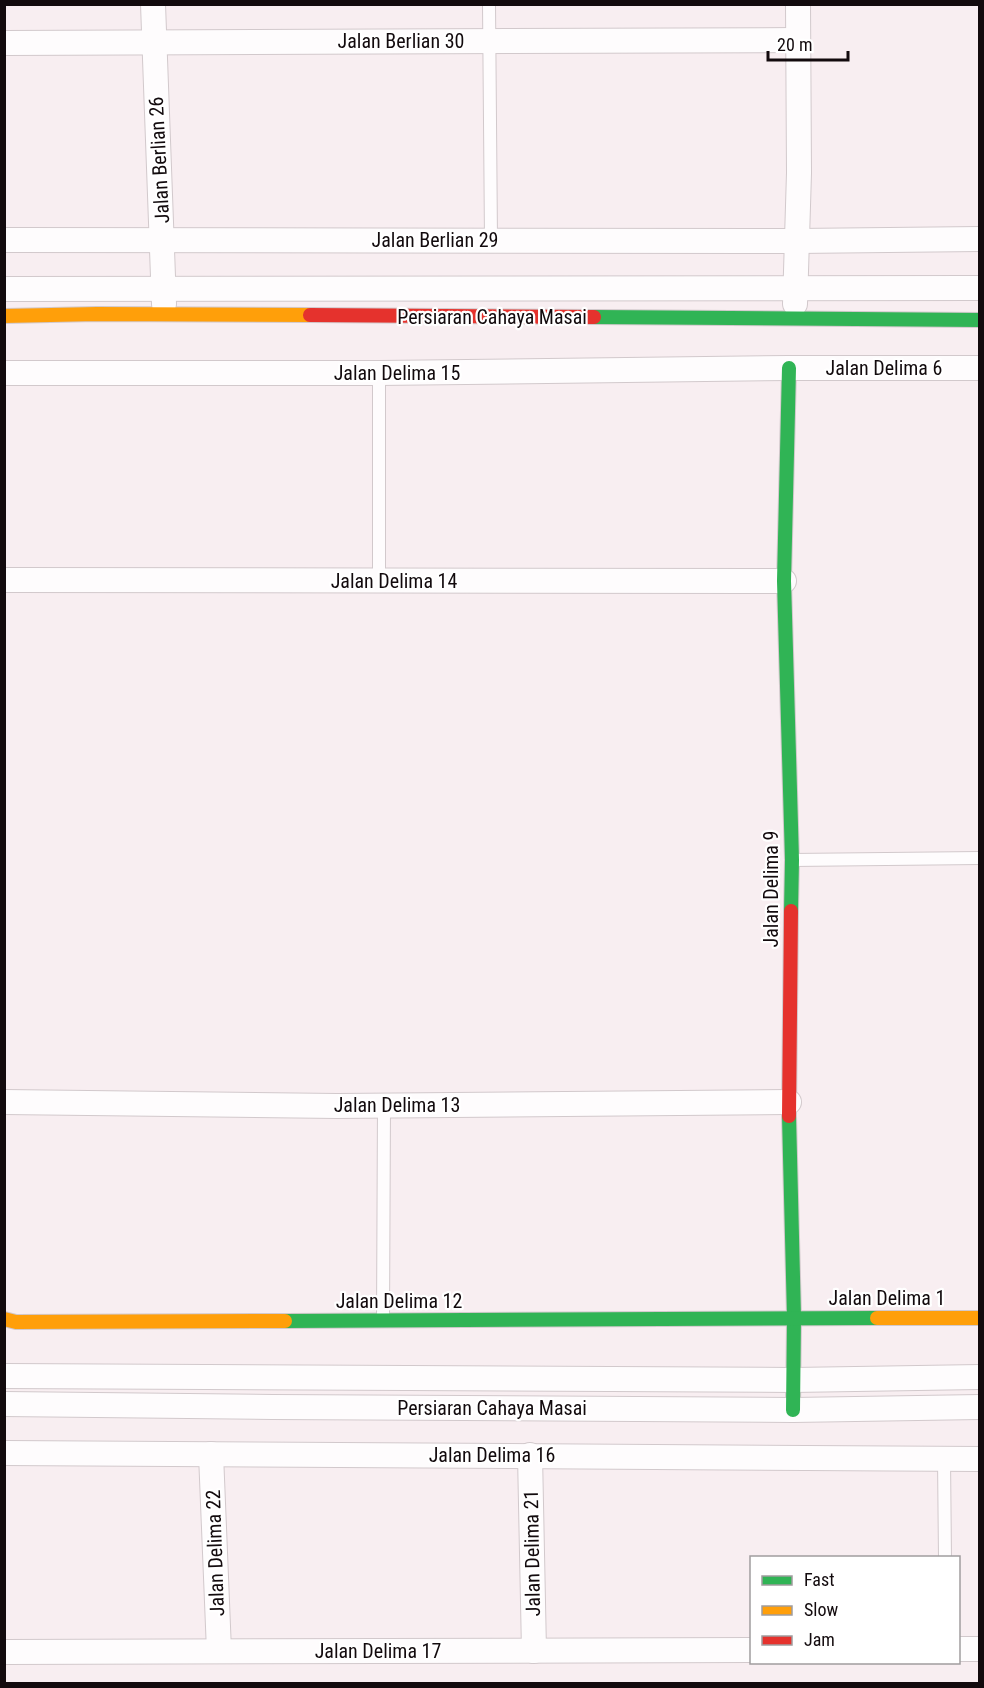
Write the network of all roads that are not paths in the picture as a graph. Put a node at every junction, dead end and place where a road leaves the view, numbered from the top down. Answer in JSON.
{"nodes":[{"id":1,"x":153,"y":4,"type":"edge"},
{"id":2,"x":489,"y":4,"type":"edge"},
{"id":3,"x":798,"y":4,"type":"edge"},
{"id":4,"x":798,"y":40,"type":"junction"},
{"id":5,"x":489,"y":41,"type":"junction"},
{"id":6,"x":153,"y":42,"type":"junction"},
{"id":7,"x":4,"y":43,"type":"edge"},
{"id":8,"x":980,"y":238,"type":"edge"},
{"id":9,"x":4,"y":240,"type":"edge"},
{"id":10,"x":162,"y":240,"type":"junction"},
{"id":11,"x":491,"y":240,"type":"junction"},
{"id":12,"x":797,"y":241,"type":"junction"},
{"id":13,"x":164,"y":288,"type":"junction"},
{"id":14,"x":980,"y":288,"type":"edge"},
{"id":15,"x":4,"y":289,"type":"edge"},
{"id":16,"x":796,"y":289,"type":"junction"},
{"id":17,"x":164,"y":315,"type":"junction"},
{"id":18,"x":4,"y":316,"type":"edge"},
{"id":19,"x":794,"y":318,"type":"junction"},
{"id":20,"x":980,"y":320,"type":"edge"},
{"id":21,"x":789,"y":368,"type":"junction"},
{"id":22,"x":980,"y":368,"type":"edge"},
{"id":23,"x":4,"y":372,"type":"edge"},
{"id":24,"x":379,"y":373,"type":"junction"},
{"id":25,"x":4,"y":580,"type":"edge"},
{"id":26,"x":379,"y":581,"type":"junction"},
{"id":27,"x":784,"y":581,"type":"junction"},
{"id":28,"x":980,"y":858,"type":"edge"},
{"id":29,"x":792,"y":860,"type":"junction"},
{"id":30,"x":4,"y":1102,"type":"edge"},
{"id":31,"x":789,"y":1102,"type":"junction"},
{"id":32,"x":384,"y":1106,"type":"junction"},
{"id":33,"x":794,"y":1317,"type":"junction"},
{"id":34,"x":980,"y":1318,"type":"edge"},
{"id":35,"x":4,"y":1319,"type":"edge"},
{"id":36,"x":383,"y":1321,"type":"junction"},
{"id":37,"x":4,"y":1376,"type":"edge"},
{"id":38,"x":980,"y":1377,"type":"edge"},
{"id":39,"x":793,"y":1380,"type":"junction"},
{"id":40,"x":4,"y":1404,"type":"edge"},
{"id":41,"x":980,"y":1407,"type":"edge"},
{"id":42,"x":793,"y":1410,"type":"junction"},
{"id":43,"x":4,"y":1453,"type":"edge"},
{"id":44,"x":211,"y":1454,"type":"junction"},
{"id":45,"x":530,"y":1455,"type":"junction"},
{"id":46,"x":944,"y":1459,"type":"junction"},
{"id":47,"x":980,"y":1459,"type":"edge"},
{"id":48,"x":945,"y":1556,"type":"edge"},
{"id":49,"x":960,"y":1649,"type":"edge"},
{"id":50,"x":980,"y":1649,"type":"edge"},
{"id":51,"x":750,"y":1650,"type":"edge"},
{"id":52,"x":219,"y":1651,"type":"junction"},
{"id":53,"x":534,"y":1651,"type":"junction"},
{"id":54,"x":4,"y":1652,"type":"edge"}],
"edges":[{"from":1,"to":6,"type":"street","name":"Jalan Berlian 26"},
{"from":2,"to":5,"type":"lane"},
{"from":3,"to":4,"type":"street"},
{"from":4,"to":5,"type":"street","name":"Jalan Berlian 30"},
{"from":4,"to":12,"type":"street"},
{"from":5,"to":6,"type":"street","name":"Jalan Berlian 30"},
{"from":5,"to":11,"type":"lane"},
{"from":6,"to":7,"type":"street","name":"Jalan Berlian 30"},
{"from":6,"to":10,"type":"street","name":"Jalan Berlian 26"},
{"from":8,"to":12,"type":"street","name":"Jalan Berlian 29"},
{"from":9,"to":10,"type":"street","name":"Jalan Berlian 29"},
{"from":10,"to":11,"type":"street","name":"Jalan Berlian 29"},
{"from":10,"to":13,"type":"street","name":"Jalan Berlian 26"},
{"from":11,"to":12,"type":"street","name":"Jalan Berlian 29"},
{"from":12,"to":16,"type":"street"},
{"from":13,"to":15,"type":"street","name":"Persiaran Cahaya Masai"},
{"from":13,"to":16,"type":"street","name":"Persiaran Cahaya Masai"},
{"from":13,"to":17,"type":"street","name":"Jalan Berlian 26"},
{"from":14,"to":16,"type":"street","name":"Persiaran Cahaya Masai"},
{"from":16,"to":19,"type":"street"},
{"from":17,"to":18,"type":"street","name":"Persiaran Cahaya Masai"},
{"from":17,"to":19,"type":"street","name":"Persiaran Cahaya Masai"},
{"from":19,"to":20,"type":"street","name":"Persiaran Cahaya Masai"},
{"from":21,"to":22,"type":"street","name":"Jalan Delima 6"},
{"from":21,"to":24,"type":"street","name":"Jalan Delima 15"},
{"from":21,"to":27,"type":"street","name":"Jalan Delima 9"},
{"from":23,"to":24,"type":"street","name":"Jalan Delima 15"},
{"from":24,"to":26,"type":"lane"},
{"from":25,"to":26,"type":"street","name":"Jalan Delima 14"},
{"from":26,"to":27,"type":"street","name":"Jalan Delima 14"},
{"from":27,"to":29,"type":"street","name":"Jalan Delima 9"},
{"from":28,"to":29,"type":"lane"},
{"from":29,"to":31,"type":"street","name":"Jalan Delima 9"},
{"from":30,"to":32,"type":"street","name":"Jalan Delima 13"},
{"from":31,"to":32,"type":"street","name":"Jalan Delima 13"},
{"from":31,"to":33,"type":"street","name":"Jalan Delima 9"},
{"from":32,"to":36,"type":"lane"},
{"from":33,"to":34,"type":"street","name":"Jalan Delima 1"},
{"from":33,"to":36,"type":"street","name":"Jalan Delima 12"},
{"from":33,"to":39,"type":"street","name":"Jalan Delima 9"},
{"from":35,"to":36,"type":"street","name":"Jalan Delima 12"},
{"from":37,"to":39,"type":"street","name":"Persiaran Cahaya Masai"},
{"from":38,"to":39,"type":"street","name":"Persiaran Cahaya Masai"},
{"from":39,"to":42,"type":"street","name":"Jalan Delima 9"},
{"from":40,"to":42,"type":"street","name":"Persiaran Cahaya Masai"},
{"from":41,"to":42,"type":"street","name":"Persiaran Cahaya Masai"},
{"from":43,"to":44,"type":"street","name":"Jalan Delima 16"},
{"from":44,"to":45,"type":"street","name":"Jalan Delima 16"},
{"from":44,"to":52,"type":"street","name":"Jalan Delima 22"},
{"from":45,"to":46,"type":"street","name":"Jalan Delima 16"},
{"from":45,"to":53,"type":"street","name":"Jalan Delima 21"},
{"from":46,"to":47,"type":"street","name":"Jalan Delima 16"},
{"from":46,"to":48,"type":"lane"},
{"from":49,"to":50,"type":"street"},
{"from":51,"to":53,"type":"street","name":"Jalan Delima 17"},
{"from":52,"to":53,"type":"street","name":"Jalan Delima 17"},
{"from":52,"to":54,"type":"street","name":"Jalan Delima 17"}]}
